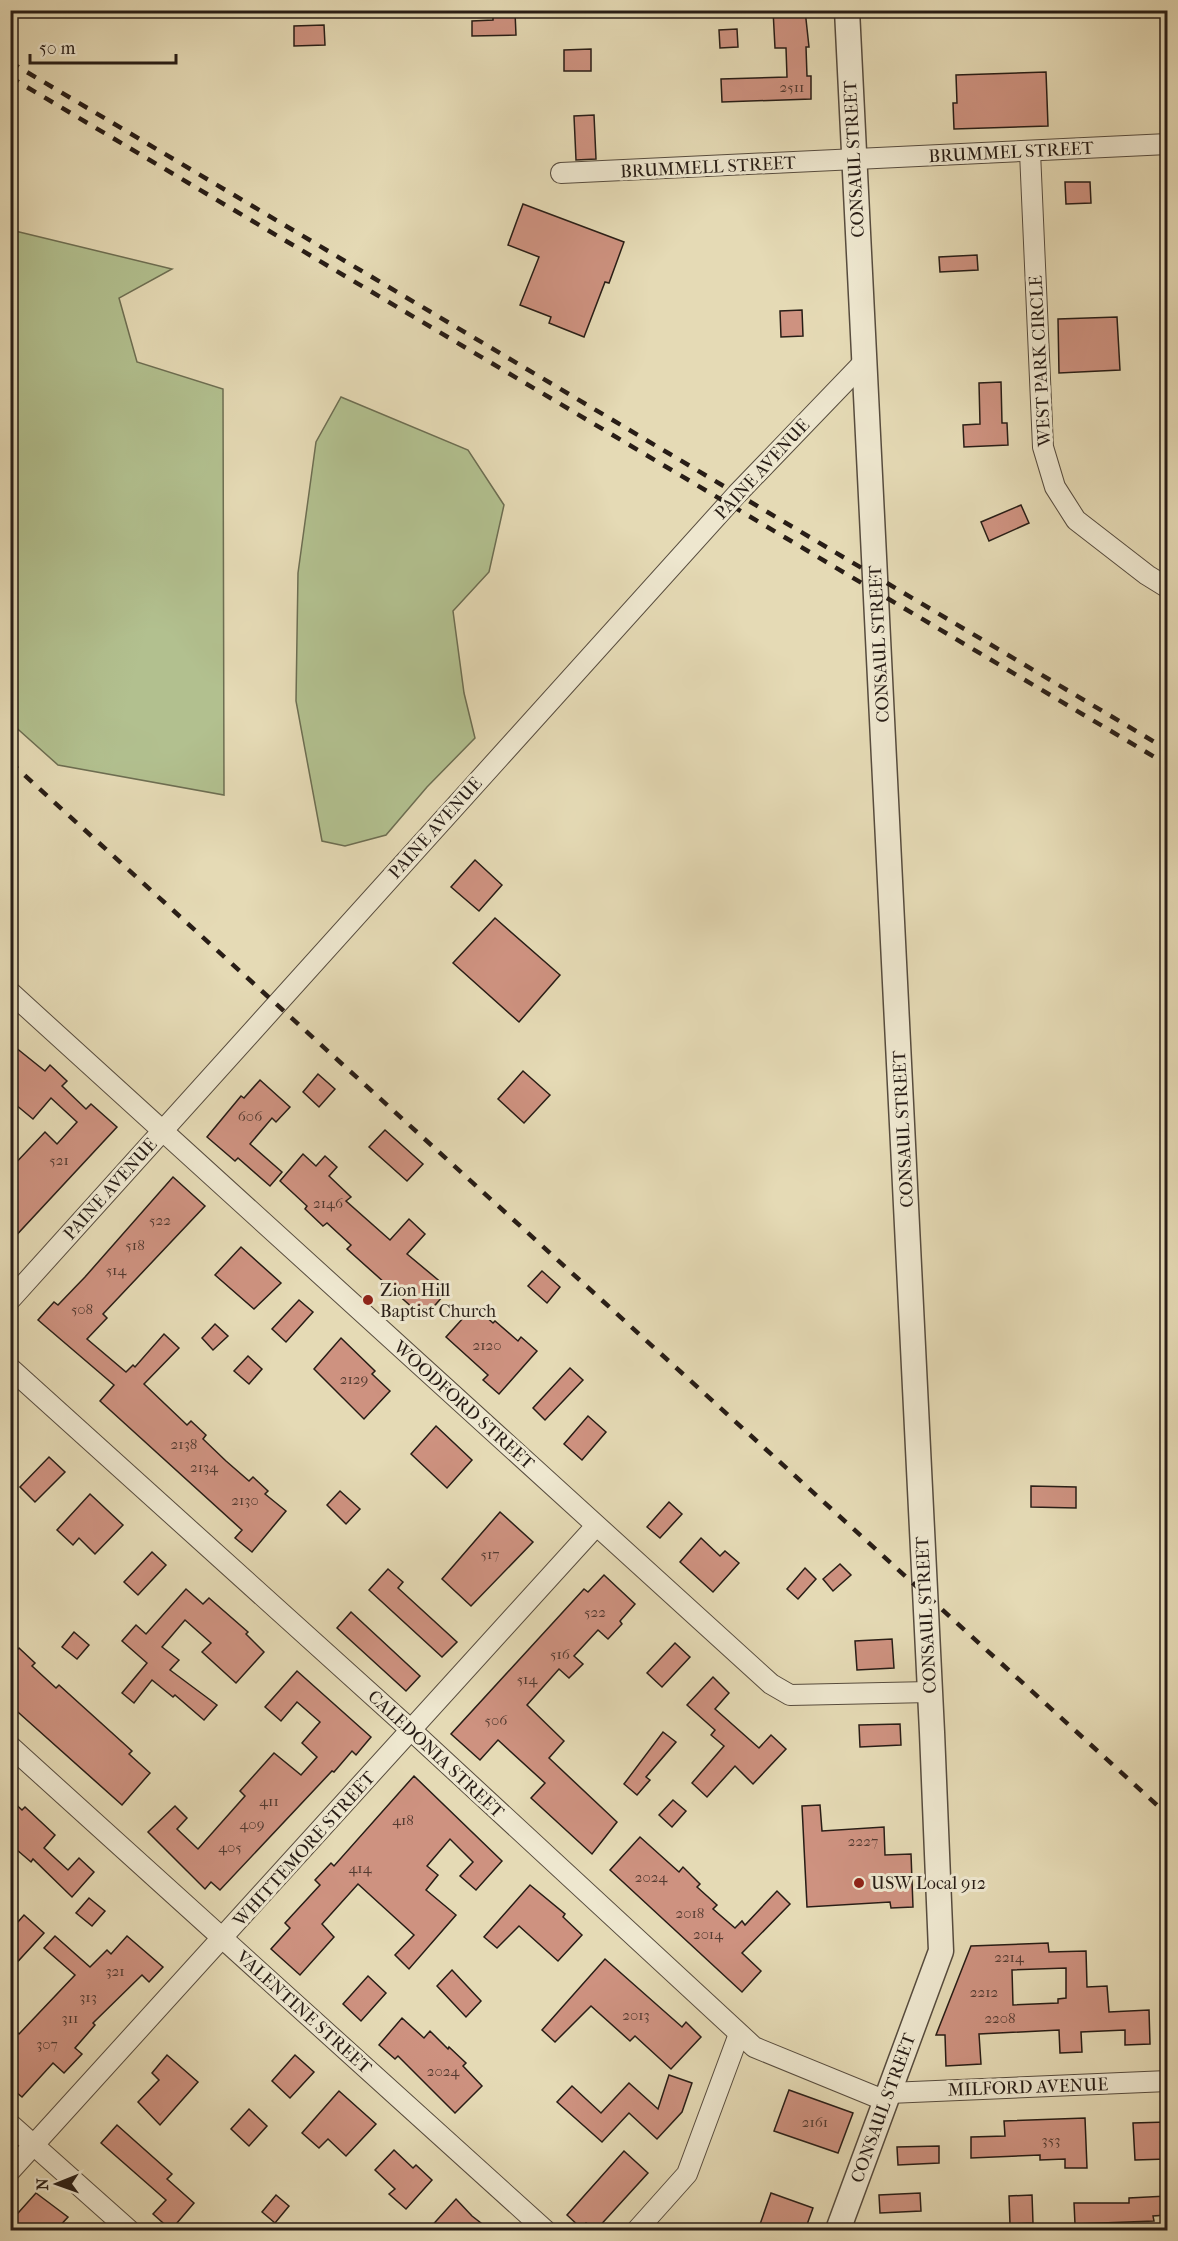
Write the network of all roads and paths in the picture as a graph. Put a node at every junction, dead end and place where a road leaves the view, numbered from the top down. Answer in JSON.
{"nodes":[{"id":1,"x":847,"y":10,"type":"edge"},
{"id":2,"x":1167,"y":144,"type":"edge"},
{"id":3,"x":1030,"y":152,"type":"junction"},
{"id":4,"x":855,"y":160,"type":"junction"},
{"id":5,"x":561,"y":173,"type":"dead end"},
{"id":6,"x":865,"y":361,"type":"junction"},
{"id":7,"x":1167,"y":588,"type":"edge"},
{"id":8,"x":10,"y":992,"type":"edge"},
{"id":9,"x":162,"y":1131,"type":"junction"},
{"id":10,"x":10,"y":1300,"type":"edge"},
{"id":11,"x":10,"y":1368,"type":"edge"},
{"id":12,"x":596,"y":1526,"type":"junction"},
{"id":13,"x":930,"y":1692,"type":"junction"},
{"id":14,"x":411,"y":1730,"type":"junction"},
{"id":15,"x":10,"y":1746,"type":"edge"},
{"id":16,"x":224,"y":1939,"type":"junction"},
{"id":17,"x":739,"y":2034,"type":"junction"},
{"id":18,"x":1167,"y":2081,"type":"edge"},
{"id":19,"x":888,"y":2097,"type":"junction"},
{"id":20,"x":10,"y":2124,"type":"edge"},
{"id":21,"x":34,"y":2145,"type":"junction"},
{"id":22,"x":10,"y":2171,"type":"edge"},
{"id":23,"x":129,"y":2230,"type":"edge"},
{"id":24,"x":545,"y":2230,"type":"edge"},
{"id":25,"x":637,"y":2230,"type":"edge"},
{"id":26,"x":838,"y":2230,"type":"edge"}],
"edges":[{"from":1,"to":4,"type":"street","name":"CONSAUL STREET"},
{"from":2,"to":3,"type":"street","name":"BRUMMEL STREET"},
{"from":3,"to":4,"type":"street","name":"BRUMMEL STREET"},
{"from":3,"to":7,"type":"street","name":"WEST PARK CIRCLE"},
{"from":4,"to":5,"type":"street","name":"BRUMMELL STREET"},
{"from":4,"to":6,"type":"street","name":"CONSAUL STREET"},
{"from":6,"to":9,"type":"street","name":"PAINE AVENUE"},
{"from":6,"to":13,"type":"street","name":"CONSAUL STREET"},
{"from":8,"to":9,"type":"street","name":"WOODFORD STREET"},
{"from":9,"to":10,"type":"street","name":"PAINE AVENUE"},
{"from":9,"to":12,"type":"street","name":"WOODFORD STREET"},
{"from":11,"to":14,"type":"street","name":"CALEDONIA STREET"},
{"from":12,"to":13,"type":"street","name":"WOODFORD STREET"},
{"from":12,"to":14,"type":"street","name":"WHITTEMORE STREET"},
{"from":13,"to":19,"type":"street","name":"CONSAUL STREET"},
{"from":14,"to":16,"type":"street","name":"WHITTEMORE STREET"},
{"from":14,"to":17,"type":"street","name":"CALEDONIA STREET"},
{"from":15,"to":16,"type":"street","name":"VALENTINE STREET"},
{"from":16,"to":21,"type":"street","name":"WHITTEMORE STREET"},
{"from":16,"to":24,"type":"street","name":"VALENTINE STREET"},
{"from":17,"to":19,"type":"street","name":"CALEDONIA STREET"},
{"from":17,"to":25,"type":"street"},
{"from":18,"to":19,"type":"street","name":"MILFORD AVENUE"},
{"from":19,"to":26,"type":"street","name":"CONSAUL STREET"},
{"from":20,"to":21,"type":"street"},
{"from":21,"to":22,"type":"street","name":"WHITTEMORE STREET"},
{"from":21,"to":23,"type":"street"}]}
